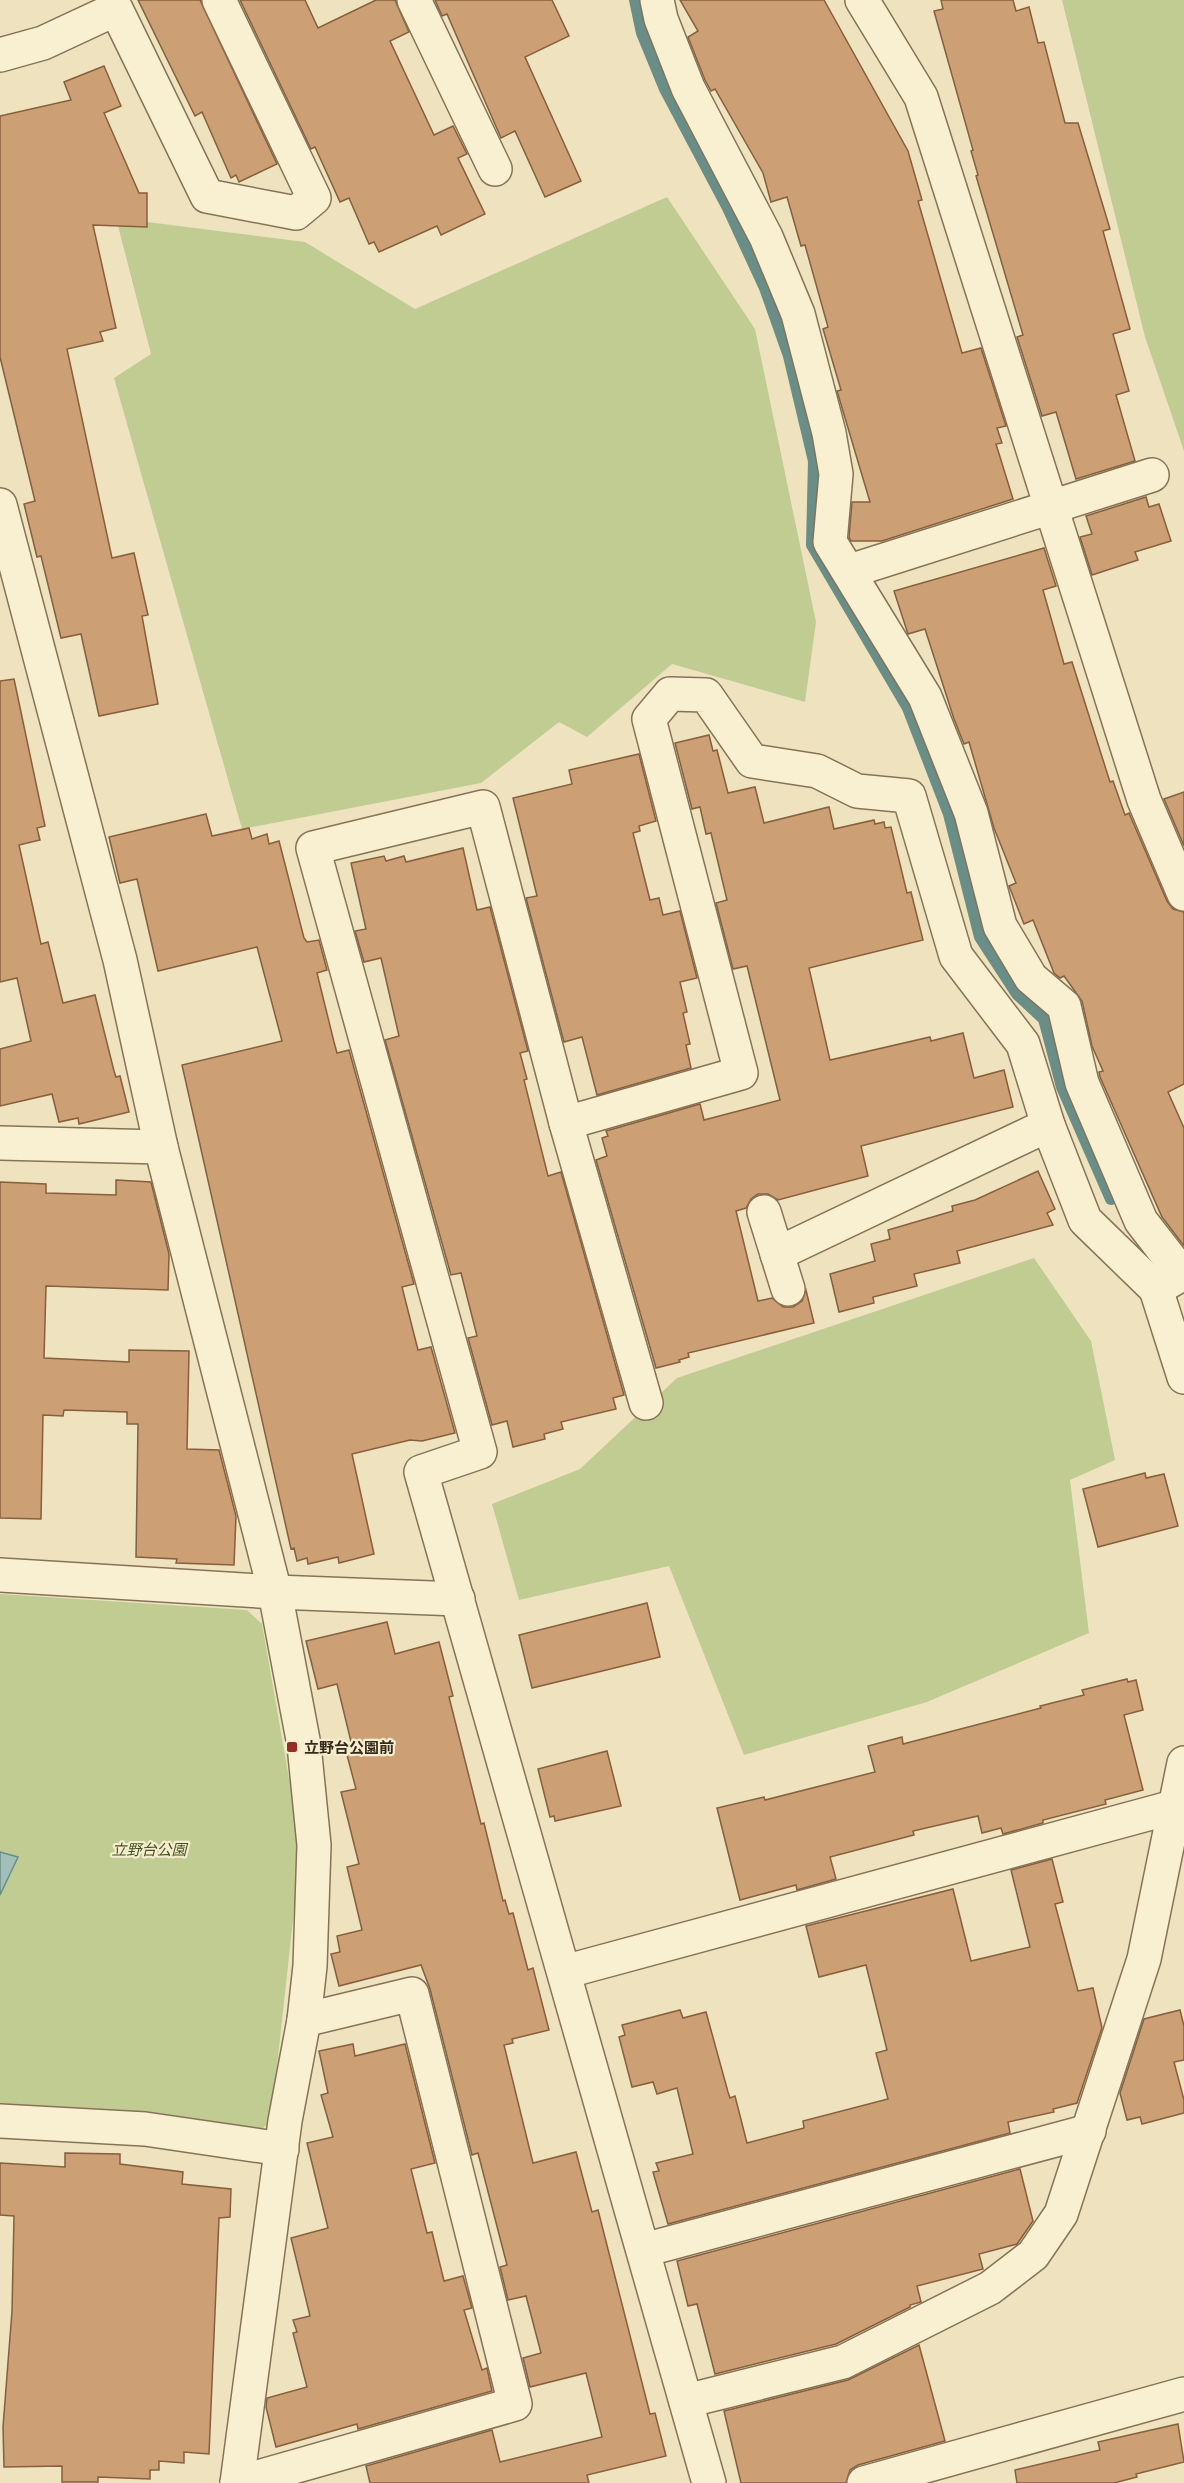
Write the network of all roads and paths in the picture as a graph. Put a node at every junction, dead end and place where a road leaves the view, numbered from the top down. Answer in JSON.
{"nodes":[{"id":1,"x":219,"y":0,"type":"edge"},
{"id":2,"x":414,"y":0,"type":"edge"},
{"id":3,"x":657,"y":0,"type":"edge"},
{"id":4,"x":862,"y":0,"type":"edge"},
{"id":5,"x":0,"y":55,"type":"edge"},
{"id":6,"x":495,"y":169,"type":"dead end"},
{"id":7,"x":1152,"y":476,"type":"dead end"},
{"id":8,"x":0,"y":505,"type":"edge"},
{"id":9,"x":1051,"y":508,"type":"junction"},
{"id":10,"x":8,"y":571,"type":"edge"},
{"id":11,"x":850,"y":571,"type":"junction"},
{"id":12,"x":1184,"y":894,"type":"edge"},
{"id":13,"x":566,"y":1124,"type":"junction"},
{"id":14,"x":1048,"y":1125,"type":"junction"},
{"id":15,"x":0,"y":1143,"type":"edge"},
{"id":16,"x":161,"y":1148,"type":"junction"},
{"id":17,"x":764,"y":1212,"type":"dead end"},
{"id":18,"x":777,"y":1254,"type":"junction"},
{"id":19,"x":1174,"y":1279,"type":"edge"},
{"id":20,"x":788,"y":1289,"type":"dead end"},
{"id":21,"x":1184,"y":1377,"type":"edge"},
{"id":22,"x":646,"y":1403,"type":"dead end"},
{"id":23,"x":0,"y":1575,"type":"edge"},
{"id":24,"x":275,"y":1592,"type":"junction"},
{"id":25,"x":458,"y":1599,"type":"junction"},
{"id":26,"x":1184,"y":1763,"type":"edge"},
{"id":27,"x":1177,"y":1806,"type":"junction"},
{"id":28,"x":564,"y":1972,"type":"junction"},
{"id":29,"x":304,"y":2020,"type":"junction"},
{"id":30,"x":0,"y":2121,"type":"edge"},
{"id":31,"x":1089,"y":2131,"type":"junction"},
{"id":32,"x":282,"y":2149,"type":"junction"},
{"id":33,"x":644,"y":2250,"type":"junction"},
{"id":34,"x":1184,"y":2394,"type":"edge"},
{"id":35,"x":686,"y":2401,"type":"junction"},
{"id":36,"x":237,"y":2483,"type":"edge"},
{"id":37,"x":709,"y":2483,"type":"edge"},
{"id":38,"x":864,"y":2483,"type":"edge"}],
"edges":[{"from":1,"to":5,"type":"street"},
{"from":2,"to":6,"type":"street"},
{"from":3,"to":11,"type":"street"},
{"from":4,"to":9,"type":"street"},
{"from":7,"to":9,"type":"street"},
{"from":8,"to":10,"type":"street"},
{"from":9,"to":11,"type":"street"},
{"from":9,"to":12,"type":"street"},
{"from":10,"to":16,"type":"street"},
{"from":11,"to":19,"type":"street"},
{"from":13,"to":14,"type":"street"},
{"from":13,"to":22,"type":"street"},
{"from":13,"to":25,"type":"street"},
{"from":14,"to":18,"type":"street"},
{"from":14,"to":19,"type":"street"},
{"from":15,"to":16,"type":"street"},
{"from":16,"to":24,"type":"street"},
{"from":17,"to":18,"type":"street"},
{"from":18,"to":20,"type":"street"},
{"from":19,"to":21,"type":"street"},
{"from":23,"to":24,"type":"street"},
{"from":24,"to":25,"type":"street"},
{"from":24,"to":29,"type":"street"},
{"from":25,"to":28,"type":"street"},
{"from":26,"to":27,"type":"street"},
{"from":27,"to":28,"type":"street"},
{"from":27,"to":31,"type":"street"},
{"from":28,"to":33,"type":"street"},
{"from":29,"to":32,"type":"street"},
{"from":29,"to":36,"type":"street"},
{"from":30,"to":32,"type":"street"},
{"from":31,"to":33,"type":"street"},
{"from":31,"to":35,"type":"street"},
{"from":32,"to":36,"type":"street"},
{"from":33,"to":35,"type":"street"},
{"from":34,"to":38,"type":"street"},
{"from":35,"to":37,"type":"street"}]}
